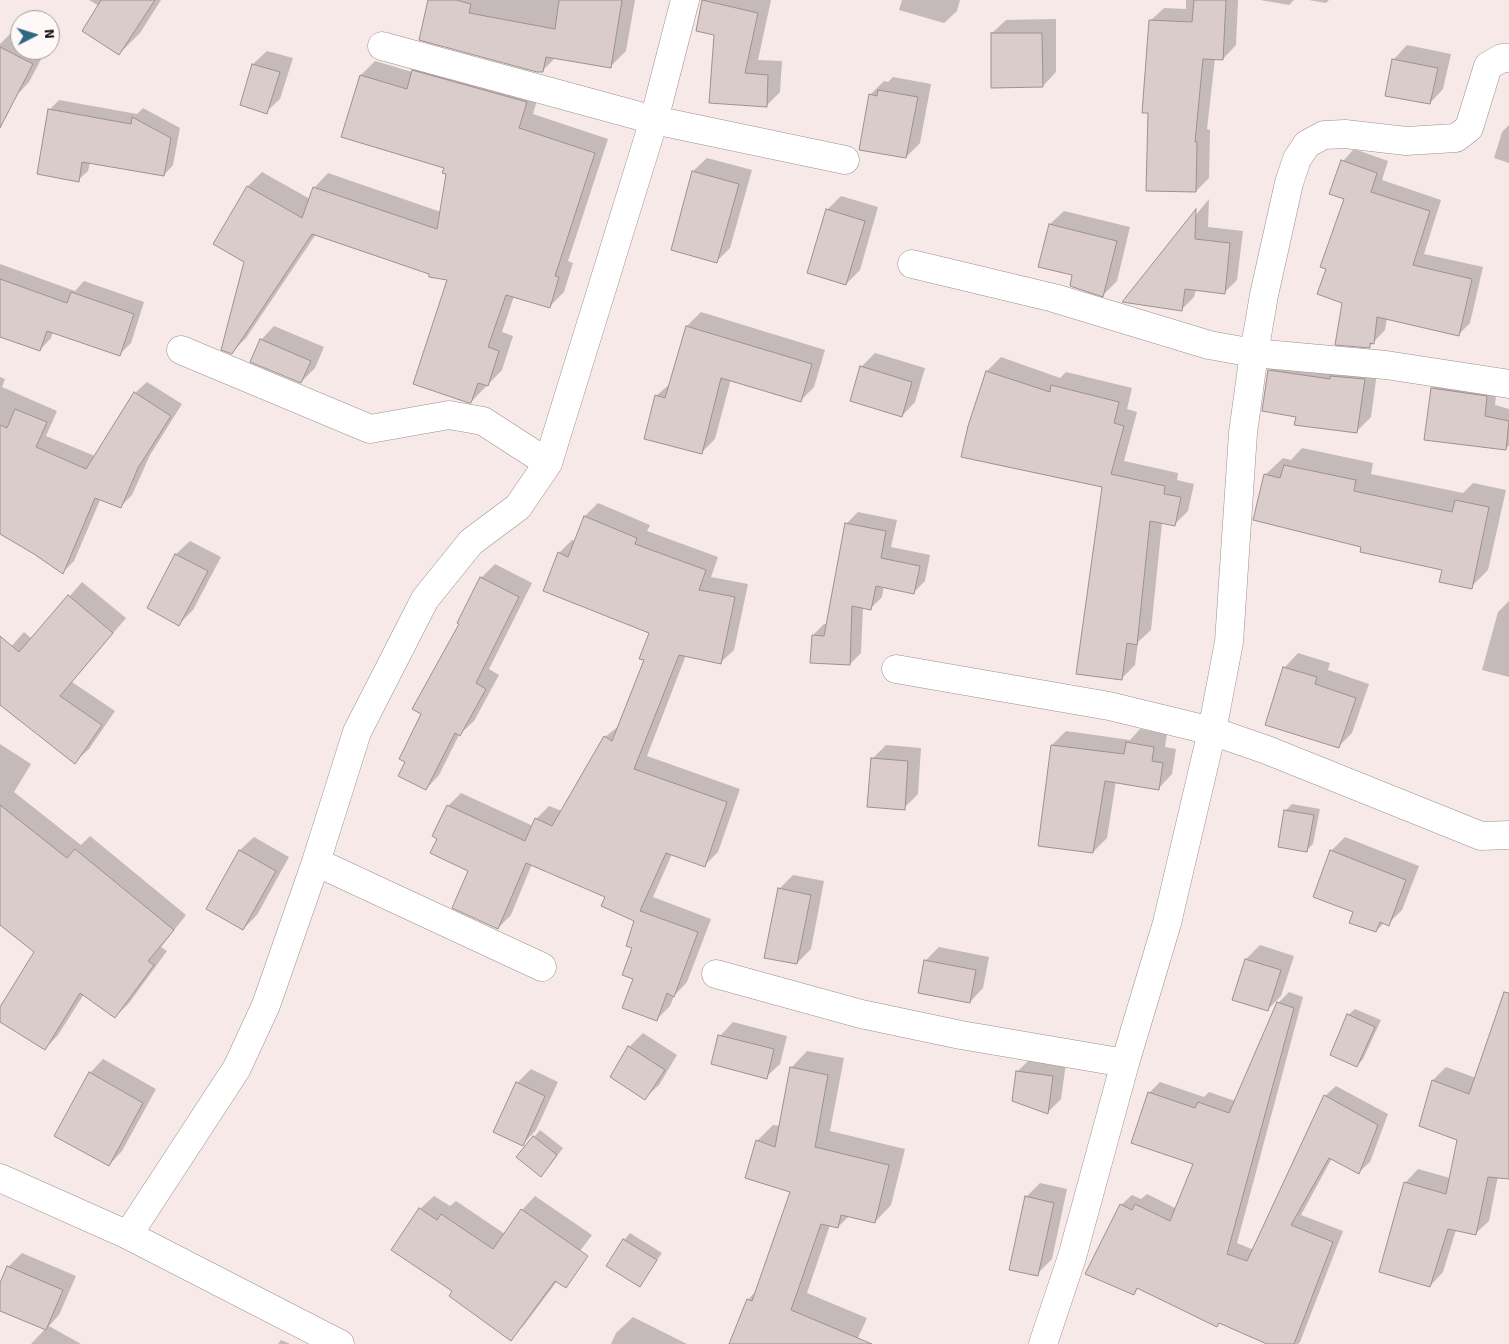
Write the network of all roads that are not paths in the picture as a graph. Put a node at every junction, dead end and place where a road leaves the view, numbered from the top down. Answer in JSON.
{"nodes":[{"id":1,"x":685,"y":0,"type":"edge"},
{"id":2,"x":382,"y":46,"type":"dead end"},
{"id":3,"x":1509,"y":58,"type":"edge"},
{"id":4,"x":654,"y":120,"type":"junction"},
{"id":5,"x":845,"y":160,"type":"dead end"},
{"id":6,"x":912,"y":264,"type":"dead end"},
{"id":7,"x":181,"y":350,"type":"dead end"},
{"id":8,"x":1254,"y":353,"type":"junction"},
{"id":9,"x":1509,"y":384,"type":"edge"},
{"id":10,"x":548,"y":463,"type":"junction"},
{"id":11,"x":896,"y":669,"type":"dead end"},
{"id":12,"x":1212,"y":731,"type":"junction"},
{"id":13,"x":1509,"y":835,"type":"edge"},
{"id":14,"x":316,"y":862,"type":"junction"},
{"id":15,"x":542,"y":968,"type":"dead end"},
{"id":16,"x":716,"y":974,"type":"dead end"},
{"id":17,"x":1126,"y":1063,"type":"junction"},
{"id":18,"x":0,"y":1178,"type":"edge"},
{"id":19,"x":128,"y":1234,"type":"junction"},
{"id":20,"x":340,"y":1344,"type":"edge"},
{"id":21,"x":1043,"y":1344,"type":"edge"}],
"edges":[{"from":1,"to":4,"type":"street"},
{"from":2,"to":4,"type":"street"},
{"from":3,"to":8,"type":"street"},
{"from":4,"to":5,"type":"street"},
{"from":4,"to":10,"type":"street"},
{"from":6,"to":8,"type":"street"},
{"from":7,"to":10,"type":"street"},
{"from":8,"to":9,"type":"street"},
{"from":8,"to":12,"type":"street"},
{"from":10,"to":14,"type":"street"},
{"from":11,"to":12,"type":"street"},
{"from":12,"to":13,"type":"street"},
{"from":12,"to":17,"type":"street"},
{"from":14,"to":15,"type":"street"},
{"from":14,"to":19,"type":"street"},
{"from":16,"to":17,"type":"street"},
{"from":17,"to":21,"type":"street"},
{"from":18,"to":19,"type":"street"},
{"from":19,"to":20,"type":"street"}]}
